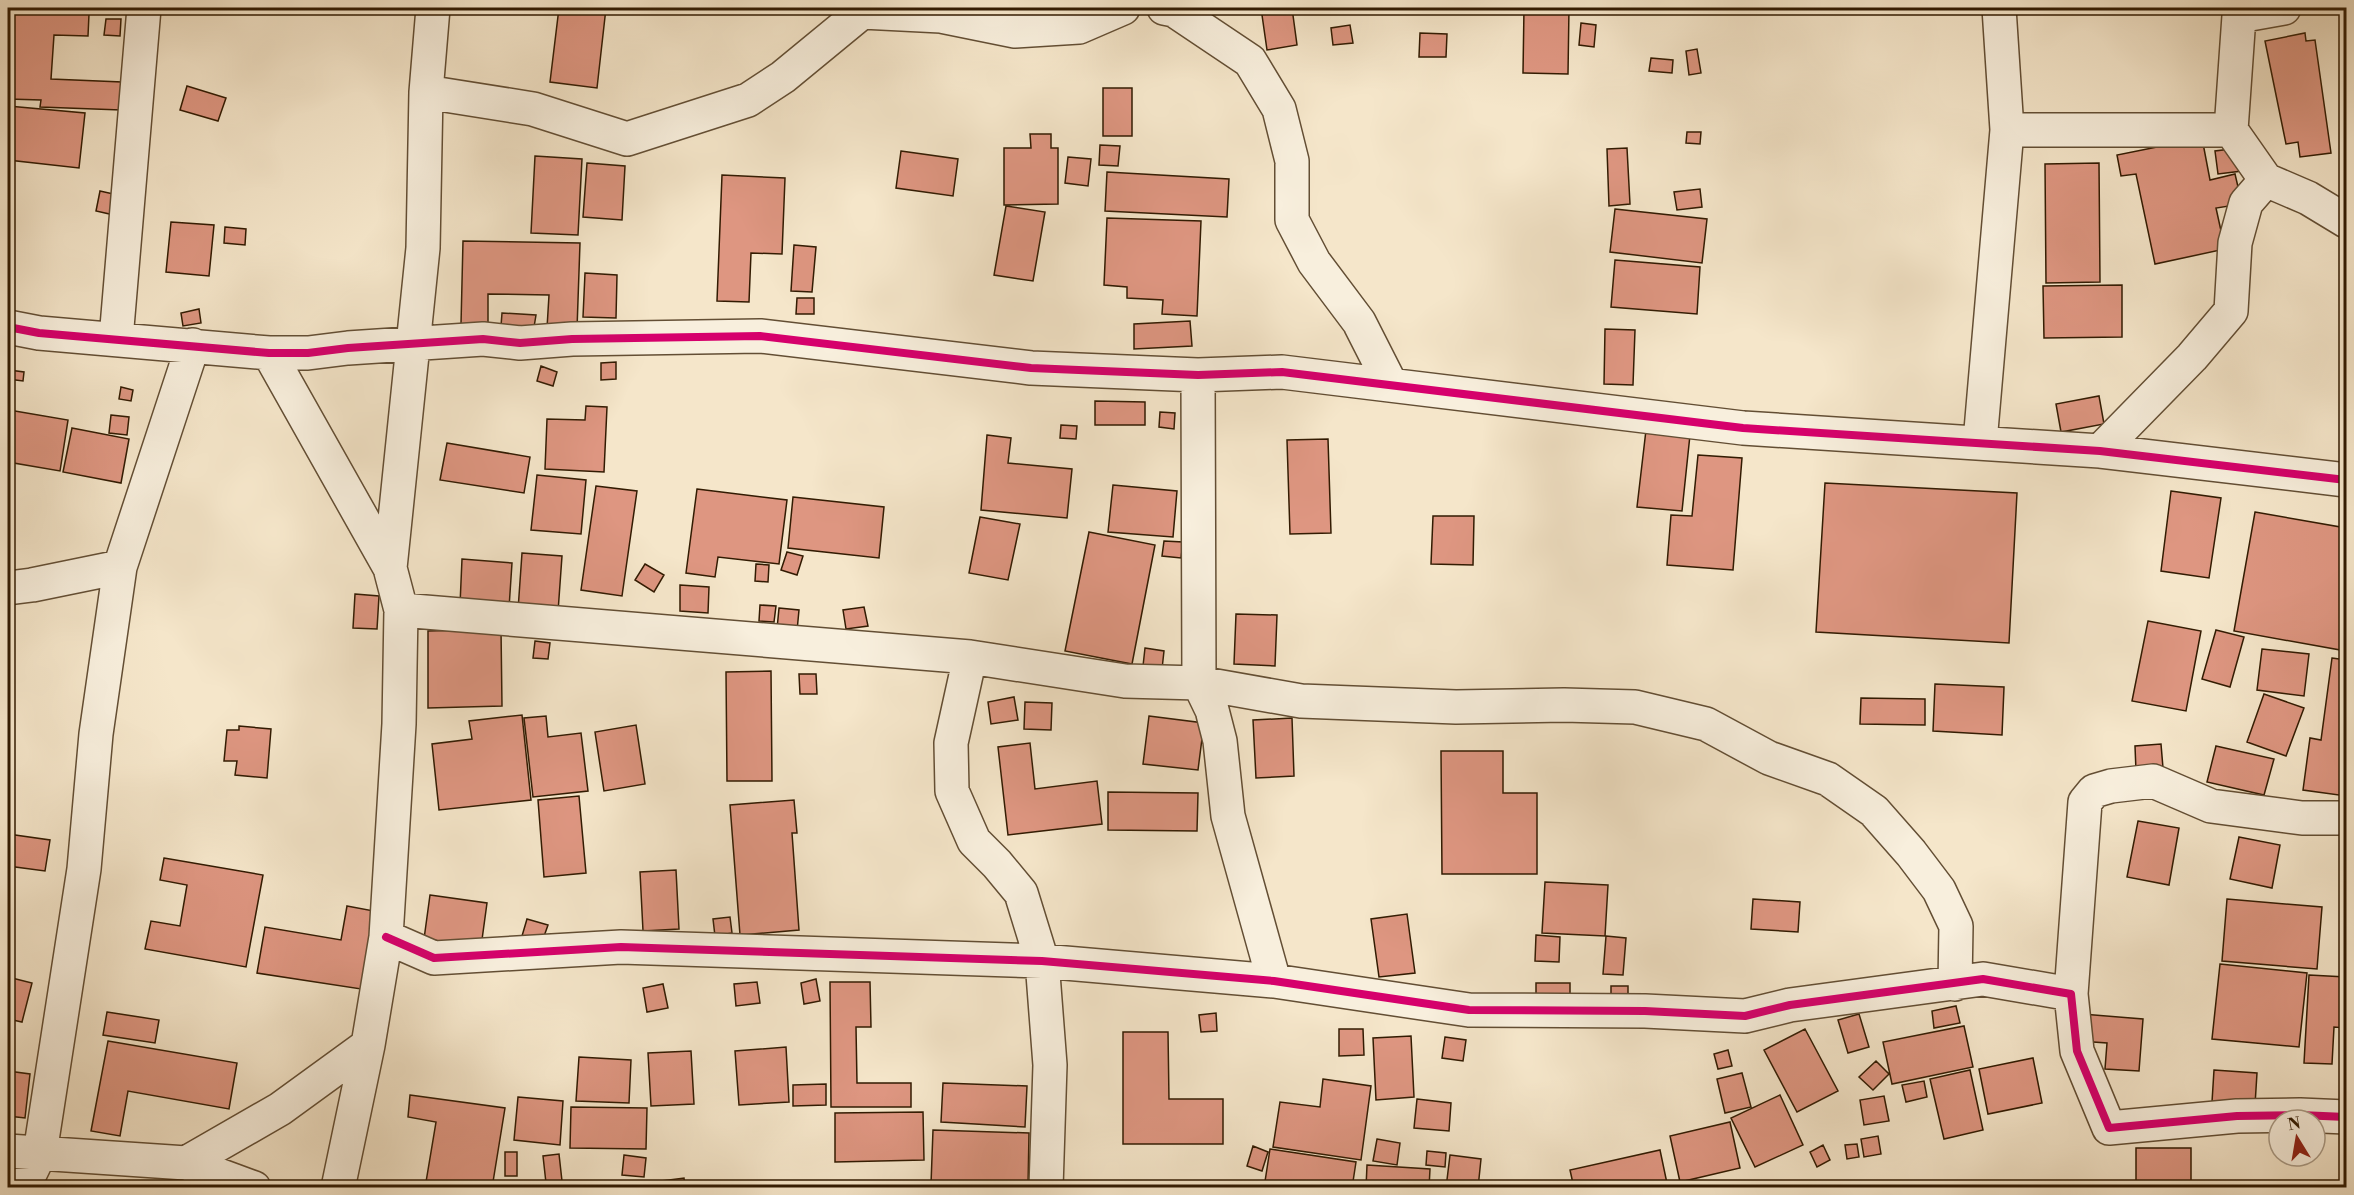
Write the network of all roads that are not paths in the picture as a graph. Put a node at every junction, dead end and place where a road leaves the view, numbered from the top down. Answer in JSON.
{"nodes":[{"id":1,"x":144,"y":8,"type":"edge"},
{"id":2,"x":433,"y":8,"type":"edge"},
{"id":3,"x":1123,"y":8,"type":"edge"},
{"id":4,"x":1164,"y":8,"type":"edge"},
{"id":5,"x":1999,"y":8,"type":"edge"},
{"id":6,"x":2284,"y":8,"type":"edge"},
{"id":7,"x":2241,"y":12,"type":"edge"},
{"id":8,"x":426,"y":92,"type":"junction"},
{"id":9,"x":2007,"y":130,"type":"junction"},
{"id":10,"x":2231,"y":130,"type":"junction"},
{"id":11,"x":2266,"y":180,"type":"junction"},
{"id":12,"x":2346,"y":221,"type":"edge"},
{"id":13,"x":8,"y":327,"type":"edge"},
{"id":14,"x":116,"y":339,"type":"junction"},
{"id":15,"x":193,"y":345,"type":"junction"},
{"id":16,"x":413,"y":345,"type":"junction"},
{"id":17,"x":269,"y":353,"type":"junction"},
{"id":18,"x":1198,"y":375,"type":"junction"},
{"id":19,"x":1391,"y":385,"type":"junction"},
{"id":20,"x":1980,"y":442,"type":"junction"},
{"id":21,"x":2100,"y":451,"type":"junction"},
{"id":22,"x":2346,"y":480,"type":"edge"},
{"id":23,"x":120,"y":567,"type":"junction"},
{"id":24,"x":390,"y":568,"type":"junction"},
{"id":25,"x":8,"y":588,"type":"edge"},
{"id":26,"x":401,"y":610,"type":"junction"},
{"id":27,"x":970,"y":657,"type":"junction"},
{"id":28,"x":1199,"y":683,"type":"junction"},
{"id":29,"x":2346,"y":818,"type":"edge"},
{"id":30,"x":386,"y":937,"type":"junction"},
{"id":31,"x":1042,"y":961,"type":"junction"},
{"id":32,"x":1274,"y":981,"type":"junction"},
{"id":33,"x":1955,"y":984,"type":"junction"},
{"id":34,"x":2071,"y":994,"type":"junction"},
{"id":35,"x":368,"y":1045,"type":"junction"},
{"id":36,"x":2346,"y":1117,"type":"edge"},
{"id":37,"x":8,"y":1151,"type":"edge"},
{"id":38,"x":40,"y":1153,"type":"junction"},
{"id":39,"x":186,"y":1163,"type":"junction"},
{"id":40,"x":23,"y":1188,"type":"edge"},
{"id":41,"x":254,"y":1188,"type":"edge"},
{"id":42,"x":338,"y":1188,"type":"edge"},
{"id":43,"x":1046,"y":1188,"type":"edge"}],
"edges":[{"from":1,"to":14,"type":"street"},
{"from":2,"to":8,"type":"street"},
{"from":3,"to":8,"type":"street"},
{"from":4,"to":19,"type":"street"},
{"from":5,"to":9,"type":"street"},
{"from":6,"to":7,"type":"street"},
{"from":7,"to":10,"type":"street"},
{"from":8,"to":16,"type":"street"},
{"from":9,"to":10,"type":"street"},
{"from":9,"to":20,"type":"street"},
{"from":10,"to":11,"type":"street"},
{"from":11,"to":12,"type":"street"},
{"from":11,"to":21,"type":"street"},
{"from":13,"to":14,"type":"street"},
{"from":14,"to":15,"type":"street"},
{"from":15,"to":17,"type":"street"},
{"from":15,"to":23,"type":"street"},
{"from":16,"to":17,"type":"street"},
{"from":16,"to":18,"type":"street"},
{"from":16,"to":24,"type":"street"},
{"from":17,"to":24,"type":"street"},
{"from":18,"to":19,"type":"street"},
{"from":18,"to":28,"type":"street"},
{"from":19,"to":20,"type":"street"},
{"from":20,"to":21,"type":"street"},
{"from":21,"to":22,"type":"street"},
{"from":23,"to":25,"type":"street"},
{"from":23,"to":38,"type":"street"},
{"from":24,"to":26,"type":"street"},
{"from":26,"to":27,"type":"street"},
{"from":26,"to":30,"type":"street"},
{"from":27,"to":28,"type":"street"},
{"from":27,"to":31,"type":"street"},
{"from":28,"to":32,"type":"street"},
{"from":28,"to":33,"type":"street"},
{"from":29,"to":34,"type":"street"},
{"from":30,"to":31,"type":"street"},
{"from":30,"to":35,"type":"street"},
{"from":31,"to":32,"type":"street"},
{"from":31,"to":43,"type":"street"},
{"from":32,"to":33,"type":"street"},
{"from":33,"to":34,"type":"street"},
{"from":34,"to":36,"type":"street"},
{"from":35,"to":39,"type":"street"},
{"from":35,"to":42,"type":"street"},
{"from":37,"to":38,"type":"street"},
{"from":38,"to":39,"type":"street"},
{"from":38,"to":40,"type":"street"},
{"from":39,"to":41,"type":"street"}]}
